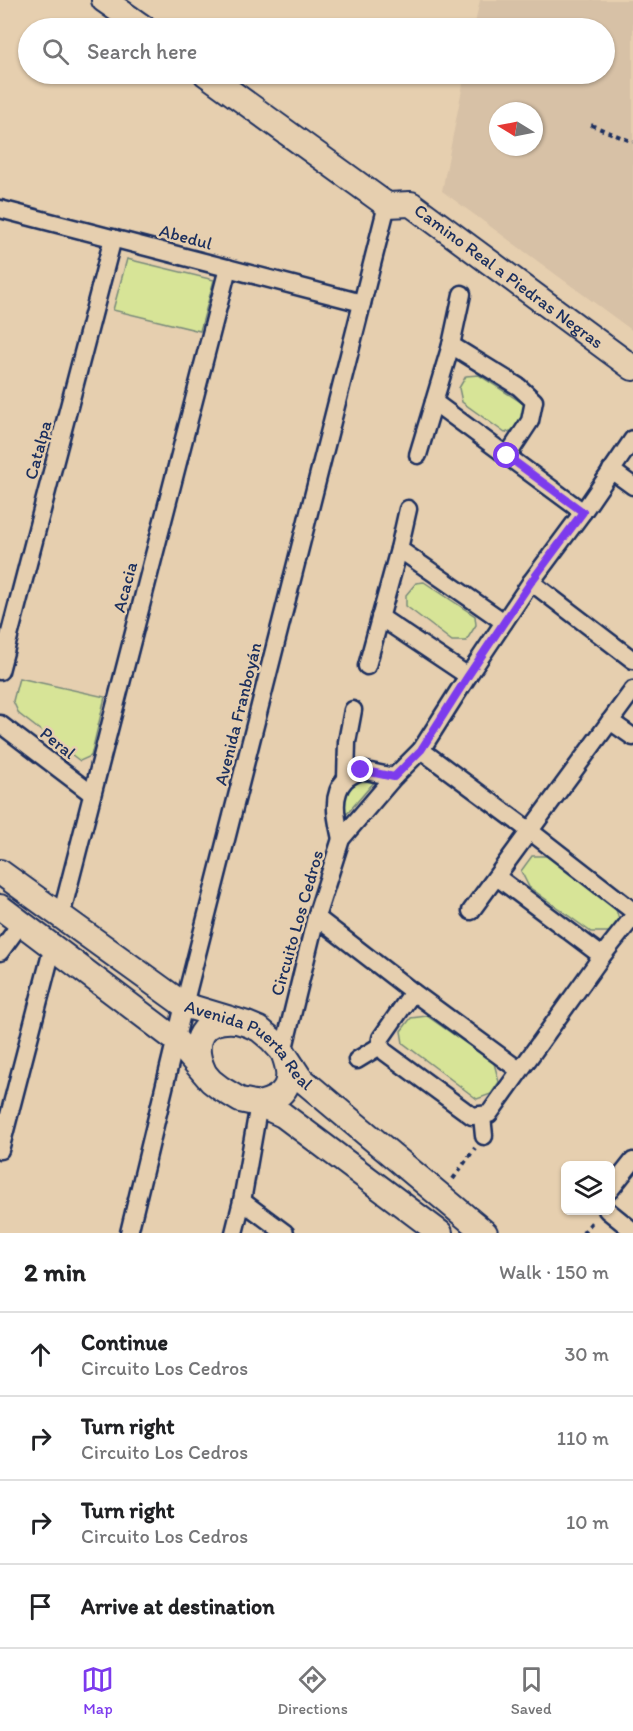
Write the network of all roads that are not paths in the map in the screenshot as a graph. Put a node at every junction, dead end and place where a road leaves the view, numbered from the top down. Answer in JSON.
{"nodes":[{"id":1,"x":104,"y":0,"type":"edge"},
{"id":2,"x":130,"y":18,"type":"edge"},
{"id":3,"x":220,"y":84,"type":"edge"},
{"id":4,"x":387,"y":205,"type":"junction"},
{"id":5,"x":0,"y":209,"type":"edge"},
{"id":6,"x":113,"y":238,"type":"junction"},
{"id":7,"x":228,"y":268,"type":"junction"},
{"id":8,"x":462,"y":294,"type":"dead end"},
{"id":9,"x":362,"y":303,"type":"junction"},
{"id":10,"x":451,"y":345,"type":"junction"},
{"id":11,"x":633,"y":369,"type":"edge"},
{"id":12,"x":434,"y":402,"type":"junction"},
{"id":13,"x":633,"y":439,"type":"edge"},
{"id":14,"x":418,"y":455,"type":"dead end"},
{"id":15,"x":507,"y":456,"type":"junction"},
{"id":16,"x":612,"y":470,"type":"junction"},
{"id":17,"x":633,"y":486,"type":"edge"},
{"id":18,"x":408,"y":509,"type":"dead end"},
{"id":19,"x":583,"y":512,"type":"junction"},
{"id":20,"x":399,"y":549,"type":"junction"},
{"id":21,"x":531,"y":582,"type":"junction"},
{"id":22,"x":380,"y":616,"type":"junction"},
{"id":23,"x":504,"y":622,"type":"junction"},
{"id":24,"x":633,"y":660,"type":"edge"},
{"id":25,"x":367,"y":666,"type":"dead end"},
{"id":26,"x":0,"y":671,"type":"edge"},
{"id":27,"x":468,"y":676,"type":"junction"},
{"id":28,"x":633,"y":690,"type":"edge"},
{"id":29,"x":353,"y":710,"type":"dead end"},
{"id":30,"x":610,"y":721,"type":"junction"},
{"id":31,"x":0,"y":724,"type":"edge"},
{"id":32,"x":633,"y":737,"type":"edge"},
{"id":33,"x":421,"y":750,"type":"junction"},
{"id":34,"x":394,"y":777,"type":"junction"},
{"id":35,"x":346,"y":779,"type":"junction"},
{"id":36,"x":92,"y":794,"type":"junction"},
{"id":37,"x":530,"y":831,"type":"junction"},
{"id":38,"x":341,"y":839,"type":"junction"},
{"id":39,"x":0,"y":872,"type":"edge"},
{"id":40,"x":497,"y":877,"type":"junction"},
{"id":41,"x":0,"y":907,"type":"edge"},
{"id":42,"x":471,"y":911,"type":"dead end"},
{"id":43,"x":633,"y":911,"type":"edge"},
{"id":44,"x":61,"y":916,"type":"junction"},
{"id":45,"x":316,"y":917,"type":"junction"},
{"id":46,"x":633,"y":917,"type":"edge"},
{"id":47,"x":21,"y":923,"type":"junction"},
{"id":48,"x":53,"y":946,"type":"junction"},
{"id":49,"x":0,"y":952,"type":"edge"},
{"id":50,"x":602,"y":956,"type":"junction"},
{"id":51,"x":413,"y":992,"type":"junction"},
{"id":52,"x":184,"y":1005,"type":"junction"},
{"id":53,"x":247,"y":1024,"type":"junction"},
{"id":54,"x":176,"y":1040,"type":"junction"},
{"id":55,"x":380,"y":1046,"type":"junction"},
{"id":56,"x":283,"y":1052,"type":"junction"},
{"id":57,"x":357,"y":1060,"type":"dead end"},
{"id":58,"x":203,"y":1070,"type":"junction"},
{"id":59,"x":519,"y":1070,"type":"junction"},
{"id":60,"x":259,"y":1104,"type":"junction"},
{"id":61,"x":482,"y":1116,"type":"junction"},
{"id":62,"x":484,"y":1136,"type":"road end"},
{"id":63,"x":0,"y":1150,"type":"edge"},
{"id":64,"x":633,"y":1161,"type":"edge"},
{"id":65,"x":615,"y":1184,"type":"edge"},
{"id":66,"x":242,"y":1201,"type":"junction"},
{"id":67,"x":613,"y":1215,"type":"edge"},
{"id":68,"x":633,"y":1231,"type":"edge"},
{"id":69,"x":129,"y":1233,"type":"edge"},
{"id":70,"x":234,"y":1233,"type":"edge"},
{"id":71,"x":285,"y":1233,"type":"edge"},
{"id":72,"x":440,"y":1233,"type":"edge"},
{"id":73,"x":485,"y":1233,"type":"edge"}],
"edges":[{"from":1,"to":2,"type":"street"},
{"from":3,"to":4,"type":"street","name":"Camino Real a Piedras Negras"},
{"from":4,"to":9,"type":"street","name":"Avenida Franboyán"},
{"from":4,"to":11,"type":"street","name":"Camino Real a Piedras Negras"},
{"from":5,"to":6,"type":"street","name":"Abedul"},
{"from":6,"to":7,"type":"street","name":"Abedul"},
{"from":6,"to":26,"type":"street","name":"Catalpa"},
{"from":7,"to":9,"type":"street","name":"Abedul"},
{"from":7,"to":36,"type":"street","name":"Acacia"},
{"from":8,"to":10,"type":"street"},
{"from":9,"to":52,"type":"street","name":"Avenida Franboyán"},
{"from":10,"to":12,"type":"street"},
{"from":10,"to":15,"type":"street"},
{"from":12,"to":14,"type":"street"},
{"from":12,"to":15,"type":"street"},
{"from":13,"to":16,"type":"street","name":"Circuito Los Cedros"},
{"from":15,"to":19,"type":"street"},
{"from":16,"to":17,"type":"street"},
{"from":16,"to":19,"type":"street","name":"Circuito Los Cedros"},
{"from":18,"to":20,"type":"street"},
{"from":19,"to":21,"type":"street","name":"Circuito Los Cedros"},
{"from":20,"to":22,"type":"street"},
{"from":20,"to":23,"type":"street"},
{"from":21,"to":23,"type":"street","name":"Circuito Los Cedros"},
{"from":21,"to":24,"type":"street"},
{"from":22,"to":25,"type":"street"},
{"from":22,"to":27,"type":"street"},
{"from":23,"to":27,"type":"street","name":"Circuito Los Cedros"},
{"from":27,"to":33,"type":"street","name":"Circuito Los Cedros"},
{"from":28,"to":30,"type":"street"},
{"from":29,"to":35,"type":"street","name":"Circuito Los Cedros"},
{"from":30,"to":32,"type":"street"},
{"from":30,"to":37,"type":"street"},
{"from":31,"to":36,"type":"street","name":"Peral"},
{"from":33,"to":34,"type":"street","name":"Circuito Los Cedros"},
{"from":33,"to":37,"type":"street"},
{"from":34,"to":35,"type":"street"},
{"from":34,"to":38,"type":"street","name":"Circuito Los Cedros"},
{"from":35,"to":38,"type":"street","name":"Circuito Los Cedros"},
{"from":36,"to":44,"type":"street","name":"Acacia"},
{"from":37,"to":40,"type":"street"},
{"from":37,"to":43,"type":"street"},
{"from":38,"to":45,"type":"street","name":"Circuito Los Cedros"},
{"from":39,"to":44,"type":"street","name":"Avenida Puerta Real"},
{"from":40,"to":42,"type":"street"},
{"from":40,"to":50,"type":"street"},
{"from":41,"to":47,"type":"street","name":"Avenida Puerta Real"},
{"from":44,"to":52,"type":"street","name":"Avenida Puerta Real"},
{"from":45,"to":51,"type":"street"},
{"from":45,"to":56,"type":"street","name":"Circuito Los Cedros"},
{"from":46,"to":50,"type":"street"},
{"from":47,"to":48,"type":"street","name":"Avenida Puerta Real"},
{"from":47,"to":49,"type":"street"},
{"from":48,"to":54,"type":"street","name":"Avenida Puerta Real"},
{"from":48,"to":63,"type":"street"},
{"from":50,"to":59,"type":"street"},
{"from":51,"to":55,"type":"street"},
{"from":51,"to":59,"type":"street"},
{"from":52,"to":53,"type":"street","name":"Avenida Puerta Real"},
{"from":52,"to":54,"type":"street","name":"Avenida Franboyán"},
{"from":53,"to":56,"type":"street","name":"Avenida Puerta Real"},
{"from":53,"to":58,"type":"street"},
{"from":54,"to":58,"type":"street","name":"Avenida Puerta Real"},
{"from":54,"to":69,"type":"street","name":"Avenida Franboyán"},
{"from":55,"to":57,"type":"street"},
{"from":55,"to":61,"type":"street"},
{"from":56,"to":60,"type":"street"},
{"from":56,"to":73,"type":"street","name":"Avenida Puerta Real"},
{"from":58,"to":60,"type":"street","name":"Avenida Puerta Real"},
{"from":59,"to":61,"type":"street"},
{"from":60,"to":66,"type":"street"},
{"from":60,"to":72,"type":"street","name":"Avenida Puerta Real"},
{"from":61,"to":62,"type":"street"},
{"from":64,"to":65,"type":"street"},
{"from":66,"to":70,"type":"street"},
{"from":66,"to":71,"type":"street"},
{"from":67,"to":68,"type":"street"}]}
